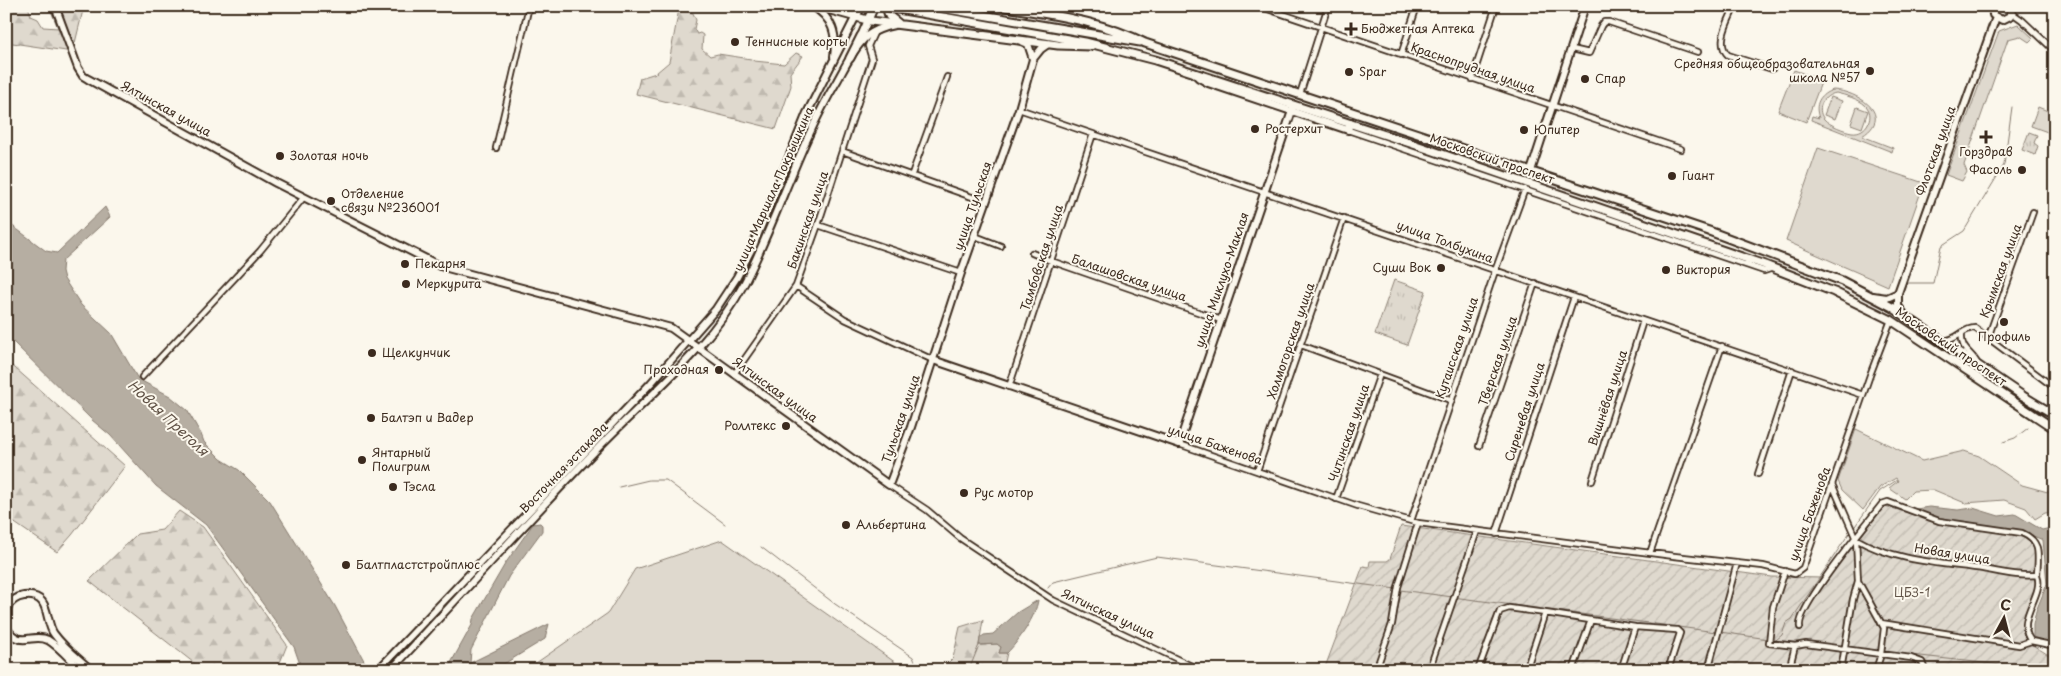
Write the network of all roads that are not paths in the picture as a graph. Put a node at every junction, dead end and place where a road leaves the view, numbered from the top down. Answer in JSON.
{"nodes":[{"id":1,"x":55,"y":6,"type":"edge"},
{"id":2,"x":529,"y":6,"type":"edge"},
{"id":3,"x":814,"y":6,"type":"edge"},
{"id":4,"x":847,"y":6,"type":"edge"},
{"id":5,"x":861,"y":6,"type":"edge"},
{"id":6,"x":874,"y":6,"type":"edge"},
{"id":7,"x":885,"y":6,"type":"edge"},
{"id":8,"x":930,"y":6,"type":"edge"},
{"id":9,"x":1001,"y":6,"type":"edge"},
{"id":10,"x":1054,"y":6,"type":"edge"},
{"id":11,"x":1259,"y":6,"type":"edge"},
{"id":12,"x":1328,"y":6,"type":"edge"},
{"id":13,"x":1417,"y":6,"type":"edge"},
{"id":14,"x":1496,"y":6,"type":"edge"},
{"id":15,"x":1585,"y":6,"type":"edge"},
{"id":16,"x":1735,"y":6,"type":"edge"},
{"id":17,"x":1992,"y":6,"type":"edge"},
{"id":18,"x":828,"y":10,"type":"junction"},
{"id":19,"x":2012,"y":10,"type":"edge"},
{"id":20,"x":1051,"y":15,"type":"junction"},
{"id":21,"x":1996,"y":17,"type":"junction"},
{"id":22,"x":855,"y":18,"type":"junction"},
{"id":23,"x":868,"y":20,"type":"junction"},
{"id":24,"x":900,"y":24,"type":"junction"},
{"id":25,"x":1321,"y":27,"type":"junction"},
{"id":26,"x":877,"y":30,"type":"junction"},
{"id":27,"x":861,"y":36,"type":"joint"},
{"id":28,"x":1018,"y":40,"type":"junction"},
{"id":29,"x":1145,"y":43,"type":"junction"},
{"id":30,"x":1048,"y":44,"type":"junction"},
{"id":31,"x":1104,"y":46,"type":"junction"},
{"id":32,"x":1572,"y":49,"type":"junction"},
{"id":33,"x":2055,"y":51,"type":"edge"},
{"id":34,"x":1698,"y":52,"type":"dead end"},
{"id":35,"x":1401,"y":55,"type":"junction"},
{"id":36,"x":850,"y":58,"type":"junction"},
{"id":37,"x":1033,"y":59,"type":"junction"},
{"id":38,"x":834,"y":64,"type":"junction"},
{"id":39,"x":1772,"y":69,"type":"dead end"},
{"id":40,"x":947,"y":77,"type":"dead end"},
{"id":41,"x":1472,"y":79,"type":"junction"},
{"id":42,"x":1300,"y":94,"type":"junction"},
{"id":43,"x":1554,"y":106,"type":"junction"},
{"id":44,"x":1293,"y":108,"type":"junction"},
{"id":45,"x":1020,"y":109,"type":"junction"},
{"id":46,"x":1303,"y":115,"type":"junction"},
{"id":47,"x":1289,"y":124,"type":"junction"},
{"id":48,"x":1349,"y":126,"type":"junction"},
{"id":49,"x":1093,"y":134,"type":"junction"},
{"id":50,"x":1422,"y":134,"type":"junction"},
{"id":51,"x":1419,"y":146,"type":"junction"},
{"id":52,"x":496,"y":148,"type":"dead end"},
{"id":53,"x":1682,"y":149,"type":"dead end"},
{"id":54,"x":842,"y":151,"type":"junction"},
{"id":55,"x":1454,"y":158,"type":"junction"},
{"id":56,"x":1452,"y":166,"type":"junction"},
{"id":57,"x":1531,"y":171,"type":"junction"},
{"id":58,"x":912,"y":174,"type":"junction"},
{"id":59,"x":1528,"y":183,"type":"junction"},
{"id":60,"x":1524,"y":190,"type":"junction"},
{"id":61,"x":1264,"y":192,"type":"junction"},
{"id":62,"x":304,"y":198,"type":"junction"},
{"id":63,"x":986,"y":202,"type":"junction"},
{"id":64,"x":2033,"y":212,"type":"dead end"},
{"id":65,"x":1344,"y":218,"type":"junction"},
{"id":66,"x":818,"y":225,"type":"junction"},
{"id":67,"x":974,"y":236,"type":"junction"},
{"id":68,"x":1001,"y":246,"type":"dead end"},
{"id":69,"x":1032,"y":253,"type":"dead end"},
{"id":70,"x":1051,"y":261,"type":"junction"},
{"id":71,"x":1793,"y":261,"type":"junction"},
{"id":72,"x":1773,"y":268,"type":"junction"},
{"id":73,"x":1494,"y":271,"type":"junction"},
{"id":74,"x":961,"y":273,"type":"junction"},
{"id":75,"x":1790,"y":274,"type":"junction"},
{"id":76,"x":1535,"y":283,"type":"junction"},
{"id":77,"x":796,"y":286,"type":"junction"},
{"id":78,"x":1898,"y":293,"type":"junction"},
{"id":79,"x":1873,"y":296,"type":"junction"},
{"id":80,"x":1574,"y":297,"type":"junction"},
{"id":81,"x":1908,"y":318,"type":"junction"},
{"id":82,"x":1221,"y":320,"type":"junction"},
{"id":83,"x":1644,"y":320,"type":"junction"},
{"id":84,"x":1891,"y":320,"type":"junction"},
{"id":85,"x":1924,"y":328,"type":"junction"},
{"id":86,"x":1963,"y":333,"type":"junction"},
{"id":87,"x":1986,"y":335,"type":"junction"},
{"id":88,"x":1918,"y":337,"type":"junction"},
{"id":89,"x":1937,"y":338,"type":"junction"},
{"id":90,"x":689,"y":340,"type":"junction"},
{"id":91,"x":1929,"y":344,"type":"junction"},
{"id":92,"x":1301,"y":345,"type":"junction"},
{"id":93,"x":1722,"y":346,"type":"junction"},
{"id":94,"x":697,"y":347,"type":"junction"},
{"id":95,"x":933,"y":360,"type":"junction"},
{"id":96,"x":1978,"y":365,"type":"junction"},
{"id":97,"x":1792,"y":370,"type":"junction"},
{"id":98,"x":734,"y":374,"type":"junction"},
{"id":99,"x":1380,"y":374,"type":"junction"},
{"id":100,"x":142,"y":377,"type":"dead end"},
{"id":101,"x":1009,"y":388,"type":"junction"},
{"id":102,"x":2055,"y":388,"type":"edge"},
{"id":103,"x":1863,"y":395,"type":"junction"},
{"id":104,"x":1450,"y":400,"type":"junction"},
{"id":105,"x":2055,"y":416,"type":"edge"},
{"id":106,"x":2055,"y":429,"type":"edge"},
{"id":107,"x":1179,"y":444,"type":"junction"},
{"id":108,"x":1479,"y":446,"type":"dead end"},
{"id":109,"x":1257,"y":471,"type":"junction"},
{"id":110,"x":1758,"y":474,"type":"dead end"},
{"id":111,"x":1592,"y":481,"type":"dead end"},
{"id":112,"x":1832,"y":484,"type":"junction"},
{"id":113,"x":889,"y":485,"type":"junction"},
{"id":114,"x":1336,"y":499,"type":"junction"},
{"id":115,"x":1410,"y":521,"type":"junction"},
{"id":116,"x":1418,"y":523,"type":"junction"},
{"id":117,"x":1477,"y":531,"type":"junction"},
{"id":118,"x":1496,"y":534,"type":"junction"},
{"id":119,"x":1856,"y":539,"type":"junction"},
{"id":120,"x":1650,"y":553,"type":"junction"},
{"id":121,"x":1737,"y":563,"type":"junction"},
{"id":122,"x":1785,"y":571,"type":"junction"},
{"id":123,"x":2037,"y":575,"type":"junction"},
{"id":124,"x":1858,"y":581,"type":"junction"},
{"id":125,"x":6,"y":598,"type":"edge"},
{"id":126,"x":14,"y":600,"type":"junction"},
{"id":127,"x":6,"y":609,"type":"edge"},
{"id":128,"x":1545,"y":613,"type":"junction"},
{"id":129,"x":1591,"y":620,"type":"junction"},
{"id":130,"x":49,"y":622,"type":"junction"},
{"id":131,"x":1881,"y":622,"type":"junction"},
{"id":132,"x":6,"y":627,"type":"edge"},
{"id":133,"x":1635,"y":627,"type":"junction"},
{"id":134,"x":1800,"y":627,"type":"dead end"},
{"id":135,"x":9,"y":637,"type":"edge"},
{"id":136,"x":36,"y":638,"type":"junction"},
{"id":137,"x":2031,"y":641,"type":"junction"},
{"id":138,"x":1795,"y":646,"type":"junction"},
{"id":139,"x":2055,"y":646,"type":"edge"},
{"id":140,"x":1844,"y":650,"type":"junction"},
{"id":141,"x":1881,"y":654,"type":"junction"},
{"id":142,"x":81,"y":670,"type":"edge"},
{"id":143,"x":92,"y":670,"type":"edge"},
{"id":144,"x":378,"y":670,"type":"edge"},
{"id":145,"x":391,"y":670,"type":"edge"},
{"id":146,"x":1200,"y":670,"type":"edge"},
{"id":147,"x":1376,"y":670,"type":"edge"},
{"id":148,"x":1429,"y":670,"type":"edge"},
{"id":149,"x":1478,"y":670,"type":"edge"},
{"id":150,"x":1526,"y":670,"type":"edge"},
{"id":151,"x":1573,"y":670,"type":"edge"},
{"id":152,"x":1621,"y":670,"type":"edge"},
{"id":153,"x":1668,"y":670,"type":"edge"},
{"id":154,"x":1708,"y":670,"type":"edge"},
{"id":155,"x":1789,"y":670,"type":"edge"},
{"id":156,"x":1841,"y":670,"type":"edge"},
{"id":157,"x":1876,"y":670,"type":"edge"},
{"id":158,"x":1925,"y":670,"type":"edge"}],
"edges":[{"from":1,"to":62,"type":"street","name":"Ялтинская улица"},
{"from":2,"to":52,"type":"street"},
{"from":3,"to":18,"type":"main road"},
{"from":3,"to":38,"type":"street"},
{"from":4,"to":18,"type":"main road"},
{"from":5,"to":22,"type":"main road","name":"улица Маршала Покрышкина"},
{"from":6,"to":23,"type":"main road","name":"улица Маршала Покрышкина"},
{"from":7,"to":24,"type":"main road"},
{"from":7,"to":31,"type":"main road","name":"Московский проспект","bridge":true},
{"from":8,"to":29,"type":"main road"},
{"from":9,"to":20,"type":"main road"},
{"from":10,"to":20,"type":"street"},
{"from":11,"to":25,"type":"street","name":"Краснопрудная улица"},
{"from":12,"to":25,"type":"street"},
{"from":13,"to":35,"type":"street"},
{"from":14,"to":41,"type":"street"},
{"from":15,"to":32,"type":"street"},
{"from":16,"to":39,"type":"street"},
{"from":17,"to":21,"type":"street"},
{"from":18,"to":22,"type":"main road"},
{"from":19,"to":21,"type":"street"},
{"from":19,"to":33,"type":"street"},
{"from":20,"to":29,"type":"main road"},
{"from":21,"to":78,"type":"street","name":"Флотская улица"},
{"from":22,"to":23,"type":"main road"},
{"from":22,"to":38,"type":"street","name":"улица Маршала Покрышкина"},
{"from":23,"to":24,"type":"main road"},
{"from":23,"to":27,"type":"street","name":"улица Маршала Покрышкина"},
{"from":24,"to":26,"type":"street"},
{"from":24,"to":28,"type":"main road"},
{"from":25,"to":35,"type":"street","name":"Краснопрудная улица"},
{"from":25,"to":42,"type":"street"},
{"from":26,"to":36,"type":"street"},
{"from":26,"to":54,"type":"street","name":"Бакинская улица"},
{"from":27,"to":36,"type":"main road","name":"улица Маршала Покрышкина"},
{"from":28,"to":30,"type":"main road"},
{"from":28,"to":37,"type":"street"},
{"from":29,"to":42,"type":"main road","name":"Московский проспект"},
{"from":30,"to":31,"type":"main road"},
{"from":30,"to":37,"type":"street"},
{"from":31,"to":44,"type":"main road","name":"Московский проспект"},
{"from":32,"to":34,"type":"street"},
{"from":32,"to":43,"type":"street"},
{"from":35,"to":41,"type":"street","name":"Краснопрудная улица"},
{"from":36,"to":94,"type":"street","name":"улица Маршала Покрышкина"},
{"from":37,"to":45,"type":"street","name":"улица Тульская"},
{"from":38,"to":90,"type":"street","name":"улица Маршала Покрышкина"},
{"from":40,"to":58,"type":"street"},
{"from":41,"to":43,"type":"street","name":"Краснопрудная улица"},
{"from":42,"to":50,"type":"main road","name":"Московский проспект"},
{"from":43,"to":53,"type":"street","name":"Краснопрудная улица"},
{"from":43,"to":57,"type":"street"},
{"from":44,"to":46,"type":"street"},
{"from":44,"to":47,"type":"street","name":"улица Миклухо-Маклая"},
{"from":44,"to":48,"type":"main road","name":"Московский проспект"},
{"from":45,"to":49,"type":"street","name":"улица Толбухина"},
{"from":45,"to":63,"type":"street","name":"улица Тульская"},
{"from":46,"to":47,"type":"street"},
{"from":46,"to":48,"type":"street"},
{"from":47,"to":61,"type":"street","name":"улица Миклухо-Маклая"},
{"from":48,"to":51,"type":"main road","name":"Московский проспект"},
{"from":48,"to":56,"type":"street"},
{"from":49,"to":61,"type":"street","name":"улица Толбухина"},
{"from":49,"to":70,"type":"street","name":"Тамбовская улица"},
{"from":50,"to":51,"type":"main road"},
{"from":50,"to":57,"type":"main road","name":"Московский проспект"},
{"from":51,"to":55,"type":"main road","name":"Московский проспект"},
{"from":54,"to":58,"type":"street"},
{"from":54,"to":66,"type":"street","name":"Бакинская улица"},
{"from":55,"to":56,"type":"street"},
{"from":55,"to":59,"type":"main road","name":"Московский проспект"},
{"from":56,"to":60,"type":"street"},
{"from":57,"to":71,"type":"main road","name":"Московский проспект"},
{"from":58,"to":63,"type":"street"},
{"from":59,"to":60,"type":"street","name":"Кутаисская улица"},
{"from":59,"to":72,"type":"main road","name":"Московский проспект"},
{"from":60,"to":72,"type":"street"},
{"from":60,"to":73,"type":"street","name":"Кутаисская улица"},
{"from":61,"to":65,"type":"street","name":"улица Толбухина"},
{"from":61,"to":82,"type":"street","name":"улица Миклухо-Маклая"},
{"from":62,"to":90,"type":"street","name":"Ялтинская улица"},
{"from":62,"to":100,"type":"street"},
{"from":63,"to":67,"type":"street","name":"улица Тульская"},
{"from":64,"to":87,"type":"street","name":"Крымская улица"},
{"from":65,"to":73,"type":"street","name":"улица Толбухина"},
{"from":65,"to":92,"type":"street","name":"Холмогорская улица"},
{"from":66,"to":74,"type":"street"},
{"from":66,"to":77,"type":"street","name":"Бакинская улица"},
{"from":67,"to":68,"type":"street"},
{"from":67,"to":74,"type":"street","name":"улица Тульская"},
{"from":69,"to":70,"type":"street","name":"Балашовская улица"},
{"from":70,"to":82,"type":"street","name":"Балашовская улица"},
{"from":70,"to":101,"type":"street","name":"Тамбовская улица"},
{"from":71,"to":75,"type":"main road"},
{"from":71,"to":79,"type":"main road","name":"Московский проспект"},
{"from":72,"to":75,"type":"main road","name":"Московский проспект"},
{"from":73,"to":76,"type":"street","name":"улица Толбухина"},
{"from":73,"to":104,"type":"street","name":"Кутаисская улица"},
{"from":74,"to":95,"type":"street","name":"улица Тульская"},
{"from":75,"to":84,"type":"main road","name":"Московский проспект"},
{"from":76,"to":80,"type":"street","name":"улица Толбухина"},
{"from":76,"to":108,"type":"street","name":"Тверская улица"},
{"from":77,"to":95,"type":"street","name":"улица Баженова"},
{"from":77,"to":98,"type":"street","name":"Бакинская улица"},
{"from":78,"to":79,"type":"street"},
{"from":78,"to":81,"type":"street"},
{"from":79,"to":81,"type":"main road","name":"Московский проспект"},
{"from":80,"to":83,"type":"street","name":"улица Толбухина"},
{"from":80,"to":118,"type":"street","name":"Сиреневая улица"},
{"from":81,"to":85,"type":"main road","name":"Московский проспект"},
{"from":82,"to":107,"type":"street","name":"улица Миклухо-Маклая"},
{"from":83,"to":93,"type":"street","name":"улица Толбухина"},
{"from":83,"to":111,"type":"street","name":"Вишнёвая улица"},
{"from":84,"to":88,"type":"main road","name":"Московский проспект"},
{"from":84,"to":103,"type":"street","name":"улица Баженова"},
{"from":85,"to":88,"type":"main road"},
{"from":85,"to":89,"type":"main road","name":"Московский проспект"},
{"from":86,"to":87,"type":"street","name":"Московский проспект"},
{"from":86,"to":89,"type":"street"},
{"from":86,"to":96,"type":"street"},
{"from":87,"to":102,"type":"street","name":"Московский проспект"},
{"from":88,"to":91,"type":"main road","name":"Московский проспект"},
{"from":89,"to":91,"type":"main road"},
{"from":89,"to":96,"type":"main road","name":"Московский проспект"},
{"from":90,"to":94,"type":"street","name":"Ялтинская улица"},
{"from":90,"to":144,"type":"street","name":"Восточная эстакада"},
{"from":91,"to":106,"type":"main road","name":"Московский проспект"},
{"from":92,"to":99,"type":"street"},
{"from":92,"to":109,"type":"street","name":"Холмогорская улица"},
{"from":93,"to":97,"type":"street","name":"улица Толбухина"},
{"from":93,"to":120,"type":"street"},
{"from":94,"to":98,"type":"street","name":"Ялтинская улица"},
{"from":94,"to":145,"type":"street","name":"Восточная эстакада"},
{"from":95,"to":101,"type":"street","name":"улица Баженова"},
{"from":95,"to":113,"type":"street","name":"Тульская улица"},
{"from":96,"to":105,"type":"main road","name":"Московский проспект"},
{"from":97,"to":103,"type":"street","name":"улица Толбухина"},
{"from":97,"to":110,"type":"street"},
{"from":98,"to":113,"type":"street","name":"Ялтинская улица"},
{"from":99,"to":104,"type":"street"},
{"from":99,"to":114,"type":"street","name":"Читинская улица"},
{"from":101,"to":107,"type":"street","name":"улица Баженова"},
{"from":103,"to":112,"type":"street","name":"улица Баженова"},
{"from":104,"to":115,"type":"street","name":"Кутаисская улица"},
{"from":107,"to":109,"type":"street","name":"улица Баженова"},
{"from":109,"to":114,"type":"street","name":"улица Баженова"},
{"from":112,"to":119,"type":"street"},
{"from":112,"to":122,"type":"street","name":"улица Баженова"},
{"from":113,"to":146,"type":"street","name":"Ялтинская улица"},
{"from":114,"to":115,"type":"street","name":"улица Баженова"},
{"from":115,"to":116,"type":"street","name":"улица Баженова"},
{"from":116,"to":117,"type":"street","name":"улица Баженова"},
{"from":116,"to":147,"type":"street"},
{"from":117,"to":118,"type":"street","name":"улица Баженова"},
{"from":117,"to":148,"type":"street"},
{"from":118,"to":120,"type":"street","name":"улица Баженова"},
{"from":119,"to":123,"type":"street","name":"Новая улица"},
{"from":119,"to":123,"type":"street"},
{"from":119,"to":124,"type":"street"},
{"from":119,"to":134,"type":"street"},
{"from":120,"to":121,"type":"street","name":"улица Баженова"},
{"from":121,"to":122,"type":"street","name":"улица Баженова"},
{"from":121,"to":154,"type":"street"},
{"from":122,"to":138,"type":"street"},
{"from":123,"to":137,"type":"street"},
{"from":124,"to":131,"type":"street"},
{"from":124,"to":140,"type":"street"},
{"from":125,"to":126,"type":"street"},
{"from":126,"to":127,"type":"street"},
{"from":126,"to":130,"type":"street"},
{"from":128,"to":129,"type":"street"},
{"from":128,"to":149,"type":"street"},
{"from":128,"to":150,"type":"street"},
{"from":129,"to":133,"type":"street"},
{"from":129,"to":151,"type":"street"},
{"from":130,"to":136,"type":"street"},
{"from":130,"to":143,"type":"street"},
{"from":131,"to":137,"type":"street"},
{"from":131,"to":141,"type":"street"},
{"from":132,"to":135,"type":"street"},
{"from":133,"to":152,"type":"street"},
{"from":133,"to":153,"type":"street"},
{"from":135,"to":136,"type":"street"},
{"from":136,"to":142,"type":"street"},
{"from":137,"to":139,"type":"street"},
{"from":138,"to":140,"type":"street"},
{"from":138,"to":155,"type":"street"},
{"from":140,"to":141,"type":"street"},
{"from":140,"to":156,"type":"street"},
{"from":141,"to":157,"type":"street"},
{"from":141,"to":158,"type":"street"}]}
